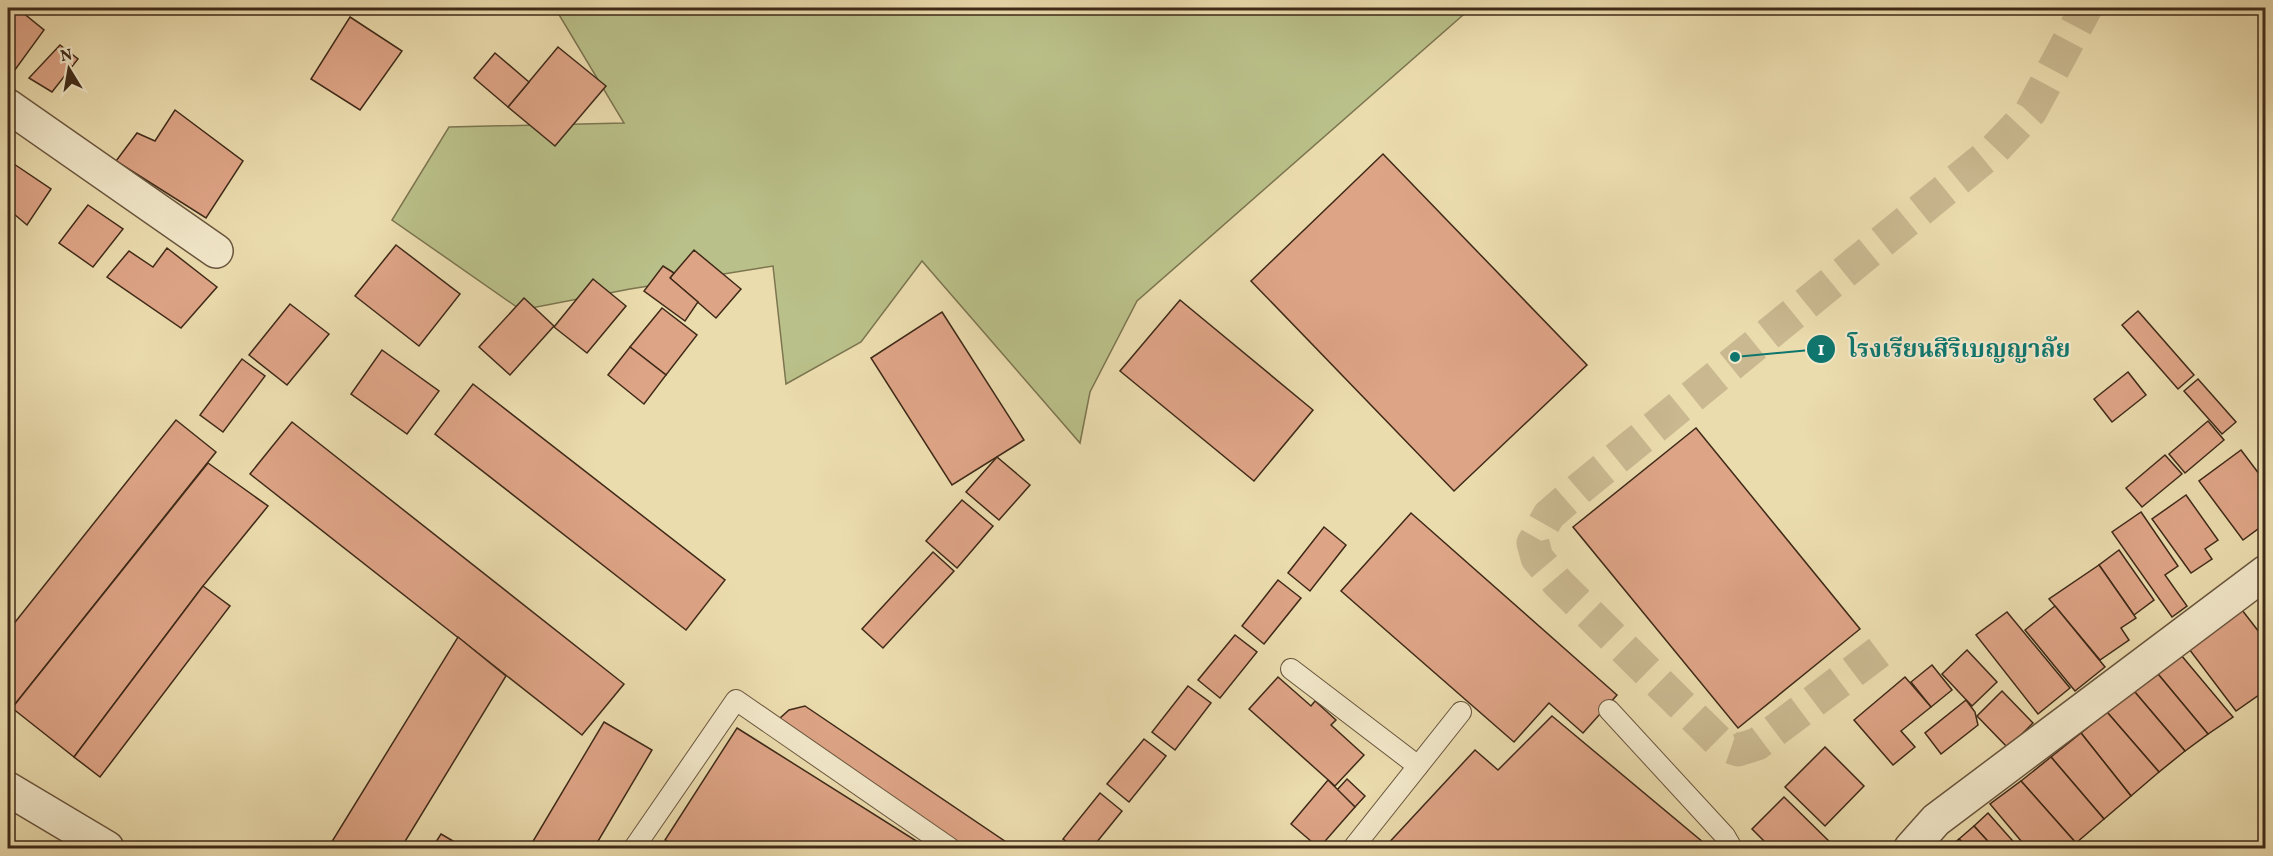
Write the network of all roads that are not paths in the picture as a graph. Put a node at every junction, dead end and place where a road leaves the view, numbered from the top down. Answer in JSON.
{"nodes":[{"id":1,"x":8,"y":106,"type":"edge"},
{"id":2,"x":216,"y":251,"type":"dead end"},
{"id":3,"x":2265,"y":572,"type":"edge"},
{"id":4,"x":1291,"y":669,"type":"dead end"},
{"id":5,"x":1609,"y":710,"type":"dead end"},
{"id":6,"x":1461,"y":712,"type":"dead end"},
{"id":7,"x":1418,"y":766,"type":"junction"},
{"id":8,"x":8,"y":789,"type":"edge"},
{"id":9,"x":107,"y":849,"type":"edge"},
{"id":10,"x":634,"y":849,"type":"edge"},
{"id":11,"x":950,"y":849,"type":"edge"},
{"id":12,"x":1353,"y":849,"type":"edge"},
{"id":13,"x":1732,"y":849,"type":"edge"},
{"id":14,"x":1911,"y":849,"type":"edge"}],
"edges":[{"from":1,"to":2,"type":"street"},
{"from":3,"to":14,"type":"street"},
{"from":4,"to":7,"type":"lane"},
{"from":5,"to":13,"type":"lane"},
{"from":6,"to":7,"type":"lane"},
{"from":7,"to":12,"type":"lane"},
{"from":8,"to":9,"type":"street"},
{"from":10,"to":11,"type":"lane"}]}
